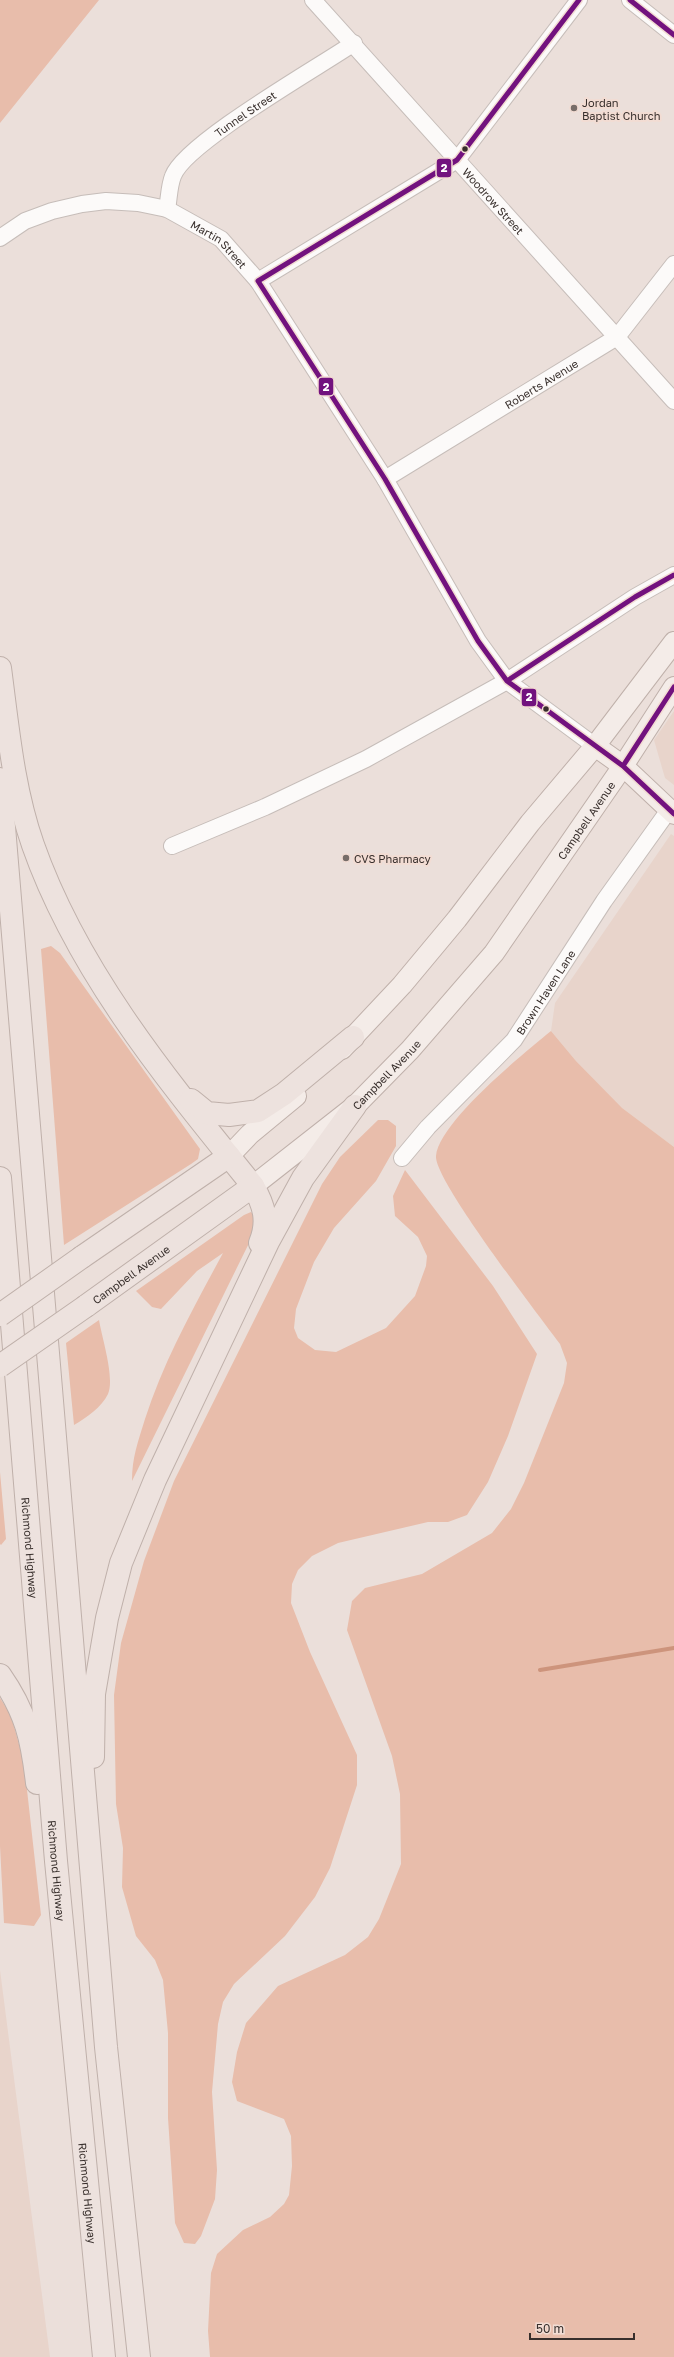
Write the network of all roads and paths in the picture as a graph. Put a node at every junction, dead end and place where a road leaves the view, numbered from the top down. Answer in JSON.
{"nodes":[{"id":1,"x":313,"y":0,"type":"edge"},
{"id":2,"x":579,"y":0,"type":"edge"},
{"id":3,"x":630,"y":0,"type":"edge"},
{"id":4,"x":674,"y":35,"type":"edge"},
{"id":5,"x":354,"y":43,"type":"junction"},
{"id":6,"x":457,"y":160,"type":"junction"},
{"id":7,"x":167,"y":209,"type":"junction"},
{"id":8,"x":0,"y":238,"type":"edge"},
{"id":9,"x":674,"y":264,"type":"edge"},
{"id":10,"x":258,"y":281,"type":"junction"},
{"id":11,"x":617,"y":337,"type":"junction"},
{"id":12,"x":674,"y":401,"type":"edge"},
{"id":13,"x":385,"y":479,"type":"junction"},
{"id":14,"x":674,"y":575,"type":"edge"},
{"id":15,"x":674,"y":642,"type":"edge"},
{"id":16,"x":0,"y":668,"type":"edge"},
{"id":17,"x":507,"y":681,"type":"junction"},
{"id":18,"x":674,"y":688,"type":"edge"},
{"id":19,"x":595,"y":746,"type":"junction"},
{"id":20,"x":623,"y":766,"type":"junction"},
{"id":21,"x":0,"y":779,"type":"edge"},
{"id":22,"x":672,"y":812,"type":"edge"},
{"id":23,"x":172,"y":846,"type":"dead end"},
{"id":24,"x":353,"y":1037,"type":"junction"},
{"id":25,"x":174,"y":1086,"type":"junction"},
{"id":26,"x":355,"y":1106,"type":"junction"},
{"id":27,"x":229,"y":1156,"type":"junction"},
{"id":28,"x":402,"y":1158,"type":"dead end"},
{"id":29,"x":0,"y":1178,"type":"edge"},
{"id":30,"x":253,"y":1186,"type":"junction"},
{"id":31,"x":0,"y":1301,"type":"edge"},
{"id":32,"x":0,"y":1315,"type":"edge"},
{"id":33,"x":224,"y":1332,"type":"junction"},
{"id":34,"x":0,"y":1366,"type":"edge"},
{"id":35,"x":17,"y":1384,"type":"junction"},
{"id":36,"x":0,"y":1674,"type":"edge"},
{"id":37,"x":56,"y":1861,"type":"junction"},
{"id":38,"x":96,"y":1940,"type":"junction"},
{"id":39,"x":104,"y":2357,"type":"edge"},
{"id":40,"x":139,"y":2357,"type":"edge"}],
"edges":[{"from":1,"to":5,"type":"street","name":"Woodrow Street"},
{"from":2,"to":6,"type":"street"},
{"from":3,"to":4,"type":"street"},
{"from":5,"to":6,"type":"street","name":"Woodrow Street"},
{"from":5,"to":7,"type":"street","name":"Tunnel Street"},
{"from":6,"to":10,"type":"street"},
{"from":6,"to":11,"type":"street","name":"Woodrow Street"},
{"from":7,"to":8,"type":"street","name":"Martin Street"},
{"from":7,"to":10,"type":"street","name":"Martin Street"},
{"from":9,"to":11,"type":"street","name":"Roberts Avenue"},
{"from":10,"to":13,"type":"street","name":"Martin Street"},
{"from":11,"to":12,"type":"street","name":"Woodrow Street"},
{"from":11,"to":13,"type":"street","name":"Roberts Avenue"},
{"from":13,"to":17,"type":"street","name":"Martin Street"},
{"from":14,"to":17,"type":"street"},
{"from":15,"to":19,"type":"main road"},
{"from":16,"to":25,"type":"highway"},
{"from":17,"to":19,"type":"street","name":"Martin Street"},
{"from":17,"to":23,"type":"street"},
{"from":18,"to":20,"type":"main road","name":"Campbell Avenue"},
{"from":19,"to":20,"type":"main road"},
{"from":19,"to":24,"type":"main road"},
{"from":20,"to":22,"type":"main road"},
{"from":20,"to":26,"type":"main road","name":"Campbell Avenue"},
{"from":21,"to":38,"type":"highway"},
{"from":22,"to":28,"type":"street","name":"Brown Haven Lane"},
{"from":24,"to":25,"type":"highway"},
{"from":24,"to":27,"type":"main road"},
{"from":25,"to":27,"type":"highway"},
{"from":26,"to":30,"type":"main road","name":"Campbell Avenue"},
{"from":26,"to":33,"type":"highway"},
{"from":27,"to":30,"type":"highway"},
{"from":27,"to":32,"type":"highway","bridge":true},
{"from":29,"to":35,"type":"highway"},
{"from":30,"to":33,"type":"highway"},
{"from":30,"to":34,"type":"highway","name":"Campbell Avenue","bridge":true},
{"from":31,"to":35,"type":"highway"},
{"from":33,"to":38,"type":"highway"},
{"from":35,"to":37,"type":"highway","name":"Richmond Highway"},
{"from":36,"to":37,"type":"highway"},
{"from":37,"to":39,"type":"highway","name":"Richmond Highway"},
{"from":38,"to":40,"type":"highway"}]}
